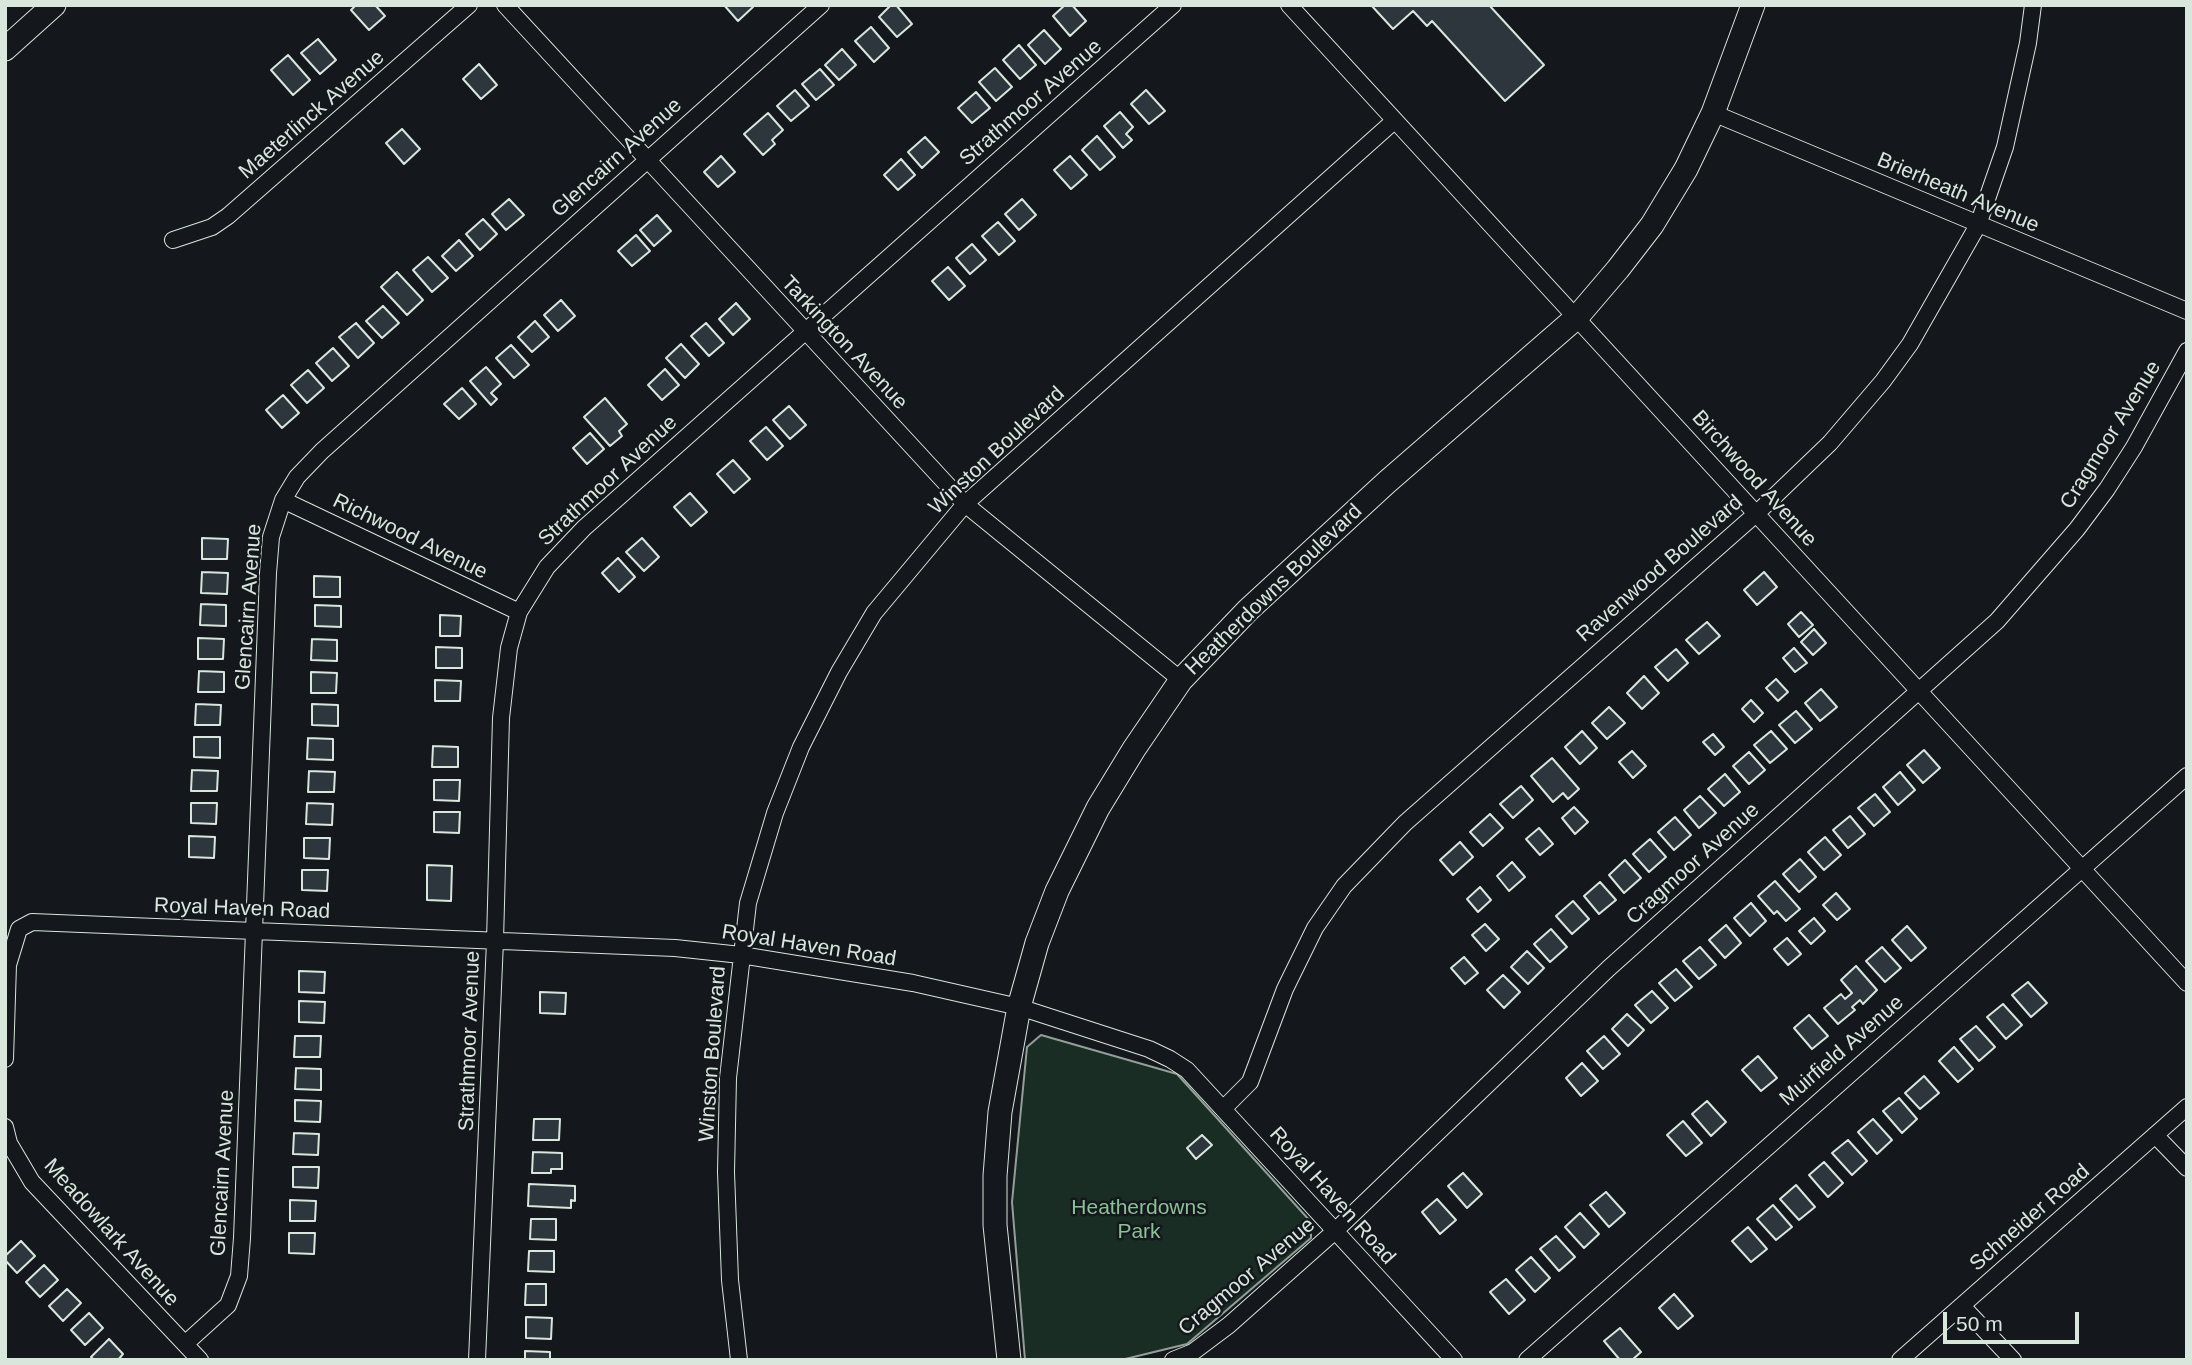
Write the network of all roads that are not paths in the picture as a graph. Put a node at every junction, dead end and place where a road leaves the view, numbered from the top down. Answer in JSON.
{"nodes":[{"id":1,"x":54,"y":5,"type":"edge"},
{"id":2,"x":469,"y":5,"type":"edge"},
{"id":3,"x":505,"y":5,"type":"edge"},
{"id":4,"x":821,"y":5,"type":"edge"},
{"id":5,"x":1173,"y":5,"type":"edge"},
{"id":6,"x":1289,"y":5,"type":"edge"},
{"id":7,"x":1753,"y":5,"type":"edge"},
{"id":8,"x":2033,"y":5,"type":"edge"},
{"id":9,"x":5,"y":49,"type":"edge"},
{"id":10,"x":1713,"y":113,"type":"junction"},
{"id":11,"x":1394,"y":121,"type":"junction"},
{"id":12,"x":647,"y":160,"type":"junction"},
{"id":13,"x":1978,"y":225,"type":"junction"},
{"id":14,"x":173,"y":240,"type":"dead end"},
{"id":15,"x":2187,"y":310,"type":"edge"},
{"id":16,"x":1577,"y":317,"type":"junction"},
{"id":17,"x":804,"y":331,"type":"junction"},
{"id":18,"x":2187,"y":351,"type":"edge"},
{"id":19,"x":283,"y":499,"type":"junction"},
{"id":20,"x":965,"y":503,"type":"junction"},
{"id":21,"x":1757,"y":513,"type":"junction"},
{"id":22,"x":519,"y":612,"type":"junction"},
{"id":23,"x":1181,"y":680,"type":"junction"},
{"id":24,"x":1919,"y":691,"type":"junction"},
{"id":25,"x":2187,"y":776,"type":"edge"},
{"id":26,"x":2082,"y":868,"type":"junction"},
{"id":27,"x":255,"y":931,"type":"junction"},
{"id":28,"x":495,"y":941,"type":"junction"},
{"id":29,"x":741,"y":955,"type":"junction"},
{"id":30,"x":2187,"y":983,"type":"edge"},
{"id":31,"x":1019,"y":1007,"type":"junction"},
{"id":32,"x":5,"y":1059,"type":"edge"},
{"id":33,"x":2187,"y":1107,"type":"edge"},
{"id":34,"x":1224,"y":1108,"type":"junction"},
{"id":35,"x":5,"y":1127,"type":"edge"},
{"id":36,"x":2155,"y":1135,"type":"junction"},
{"id":37,"x":2187,"y":1168,"type":"edge"},
{"id":38,"x":1335,"y":1231,"type":"junction"},
{"id":39,"x":1962,"y":1306,"type":"junction"},
{"id":40,"x":185,"y":1345,"type":"junction"},
{"id":41,"x":200,"y":1360,"type":"edge"},
{"id":42,"x":477,"y":1360,"type":"edge"},
{"id":43,"x":739,"y":1360,"type":"edge"},
{"id":44,"x":1009,"y":1360,"type":"edge"},
{"id":45,"x":1173,"y":1360,"type":"edge"},
{"id":46,"x":1454,"y":1360,"type":"edge"},
{"id":47,"x":1527,"y":1360,"type":"edge"},
{"id":48,"x":1900,"y":1360,"type":"edge"},
{"id":49,"x":2013,"y":1360,"type":"edge"}],
"edges":[{"from":1,"to":9,"type":"street"},
{"from":2,"to":14,"type":"street","name":"Maeterlinck Avenue"},
{"from":3,"to":12,"type":"street","name":"Tarkington Avenue"},
{"from":4,"to":12,"type":"street","name":"Glencairn Avenue"},
{"from":5,"to":17,"type":"street","name":"Strathmoor Avenue"},
{"from":6,"to":11,"type":"street","name":"Birchwood Avenue"},
{"from":7,"to":10,"type":"street","name":"Heatherdowns Boulevard"},
{"from":8,"to":13,"type":"street","name":"Ravenwood Boulevard"},
{"from":10,"to":13,"type":"street","name":"Brierheath Avenue"},
{"from":10,"to":16,"type":"street","name":"Heatherdowns Boulevard"},
{"from":11,"to":16,"type":"street","name":"Birchwood Avenue"},
{"from":11,"to":20,"type":"street","name":"Winston Boulevard"},
{"from":12,"to":17,"type":"street","name":"Tarkington Avenue"},
{"from":12,"to":19,"type":"street","name":"Glencairn Avenue"},
{"from":13,"to":15,"type":"street","name":"Brierheath Avenue"},
{"from":13,"to":21,"type":"street","name":"Ravenwood Boulevard"},
{"from":16,"to":21,"type":"street","name":"Birchwood Avenue"},
{"from":16,"to":23,"type":"street","name":"Heatherdowns Boulevard"},
{"from":17,"to":20,"type":"street","name":"Tarkington Avenue"},
{"from":17,"to":22,"type":"street","name":"Strathmoor Avenue"},
{"from":18,"to":24,"type":"street","name":"Cragmoor Avenue"},
{"from":19,"to":22,"type":"street","name":"Richwood Avenue"},
{"from":19,"to":27,"type":"street","name":"Glencairn Avenue"},
{"from":20,"to":23,"type":"street","name":"Tarkington Avenue"},
{"from":20,"to":29,"type":"street","name":"Winston Boulevard"},
{"from":21,"to":24,"type":"street","name":"Birchwood Avenue"},
{"from":21,"to":34,"type":"street","name":"Ravenwood Boulevard"},
{"from":22,"to":28,"type":"street","name":"Strathmoor Avenue"},
{"from":23,"to":31,"type":"street","name":"Heatherdowns Boulevard"},
{"from":24,"to":26,"type":"street","name":"Birchwood Avenue"},
{"from":24,"to":38,"type":"street","name":"Cragmoor Avenue"},
{"from":25,"to":26,"type":"street","name":"Muirfield Avenue"},
{"from":26,"to":30,"type":"street","name":"Birchwood Avenue"},
{"from":26,"to":47,"type":"street","name":"Muirfield Avenue"},
{"from":27,"to":28,"type":"street","name":"Royal Haven Road"},
{"from":27,"to":32,"type":"street","name":"Royal Haven Road"},
{"from":27,"to":40,"type":"street","name":"Glencairn Avenue"},
{"from":28,"to":29,"type":"street","name":"Royal Haven Road"},
{"from":28,"to":42,"type":"street","name":"Strathmoor Avenue"},
{"from":29,"to":31,"type":"street","name":"Royal Haven Road"},
{"from":29,"to":43,"type":"street","name":"Winston Boulevard"},
{"from":31,"to":34,"type":"street","name":"Royal Haven Road"},
{"from":31,"to":44,"type":"street","name":"Heatherdowns Boulevard"},
{"from":33,"to":36,"type":"street","name":"Schneider Road"},
{"from":34,"to":38,"type":"street","name":"Royal Haven Road"},
{"from":35,"to":40,"type":"street","name":"Meadowlark Avenue"},
{"from":36,"to":37,"type":"street"},
{"from":36,"to":39,"type":"street","name":"Schneider Road"},
{"from":38,"to":45,"type":"street","name":"Cragmoor Avenue"},
{"from":38,"to":46,"type":"street","name":"Royal Haven Road"},
{"from":39,"to":48,"type":"street","name":"Schneider Road"},
{"from":39,"to":49,"type":"street"},
{"from":40,"to":41,"type":"street","name":"Meadowlark Avenue"}]}
